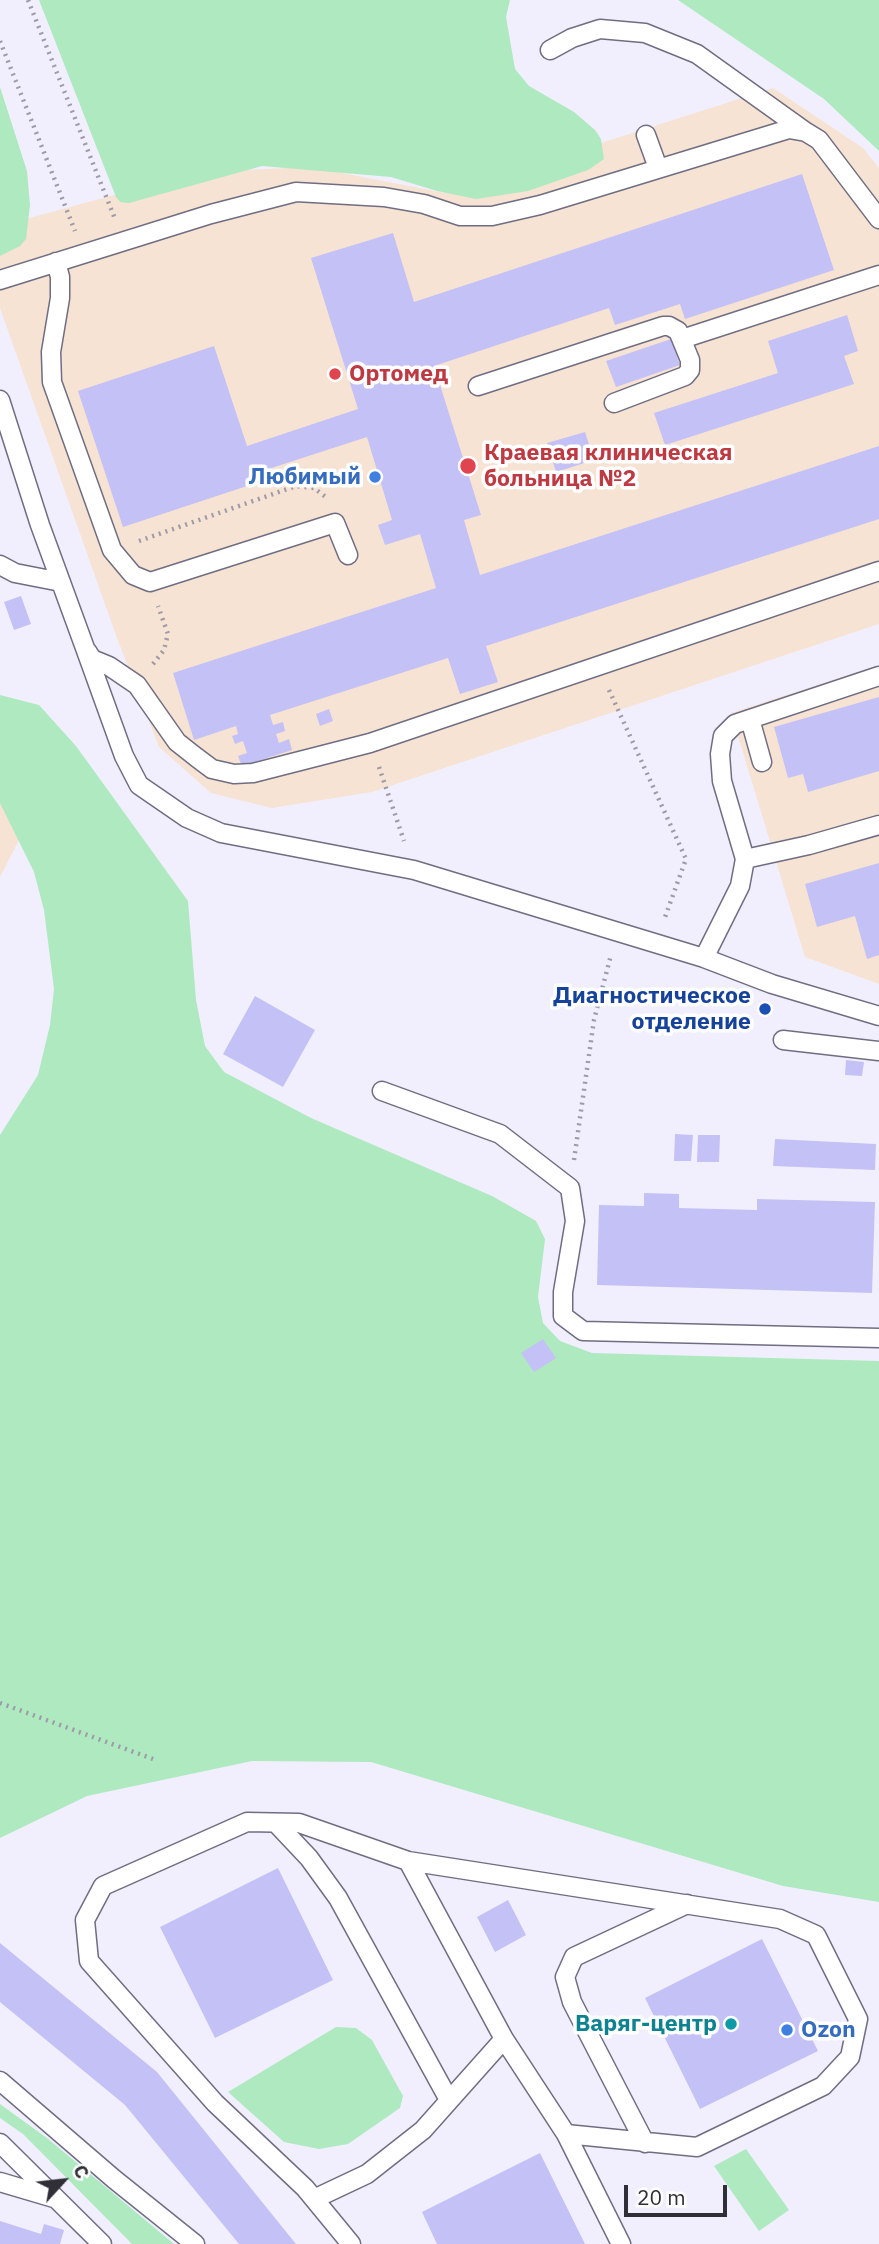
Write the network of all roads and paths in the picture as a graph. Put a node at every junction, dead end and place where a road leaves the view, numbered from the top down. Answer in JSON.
{"nodes":[{"id":1,"x":28,"y":0,"type":"edge"},
{"id":2,"x":0,"y":41,"type":"edge"},
{"id":3,"x":551,"y":50,"type":"dead end"},
{"id":4,"x":806,"y":132,"type":"junction"},
{"id":5,"x":646,"y":135,"type":"dead end"},
{"id":6,"x":658,"y":168,"type":"junction"},
{"id":7,"x":109,"y":205,"type":"dead end"},
{"id":8,"x":879,"y":219,"type":"edge"},
{"id":9,"x":71,"y":221,"type":"dead end"},
{"id":10,"x":56,"y":262,"type":"junction"},
{"id":11,"x":879,"y":275,"type":"edge"},
{"id":12,"x":0,"y":280,"type":"edge"},
{"id":13,"x":682,"y":339,"type":"junction"},
{"id":14,"x":478,"y":386,"type":"dead end"},
{"id":15,"x":0,"y":400,"type":"edge"},
{"id":16,"x":614,"y":403,"type":"dead end"},
{"id":17,"x":335,"y":523,"type":"junction"},
{"id":18,"x":112,"y":551,"type":"junction"},
{"id":19,"x":348,"y":555,"type":"dead end"},
{"id":20,"x":0,"y":565,"type":"edge"},
{"id":21,"x":879,"y":571,"type":"edge"},
{"id":22,"x":61,"y":582,"type":"junction"},
{"id":23,"x":168,"y":634,"type":"dead end"},
{"id":24,"x":85,"y":648,"type":"junction"},
{"id":25,"x":598,"y":667,"type":"junction"},
{"id":26,"x":879,"y":676,"type":"edge"},
{"id":27,"x":137,"y":685,"type":"junction"},
{"id":28,"x":750,"y":719,"type":"junction"},
{"id":29,"x":370,"y":743,"type":"junction"},
{"id":30,"x":762,"y":762,"type":"dead end"},
{"id":31,"x":879,"y":825,"type":"edge"},
{"id":32,"x":745,"y":859,"type":"junction"},
{"id":33,"x":414,"y":870,"type":"junction"},
{"id":34,"x":676,"y":889,"type":"dead end"},
{"id":35,"x":617,"y":933,"type":"junction"},
{"id":36,"x":704,"y":958,"type":"junction"},
{"id":37,"x":879,"y":1016,"type":"edge"},
{"id":38,"x":783,"y":1040,"type":"dead end"},
{"id":39,"x":879,"y":1051,"type":"edge"},
{"id":40,"x":382,"y":1091,"type":"dead end"},
{"id":41,"x":570,"y":1188,"type":"junction"},
{"id":42,"x":879,"y":1338,"type":"edge"},
{"id":43,"x":0,"y":1703,"type":"edge"},
{"id":44,"x":153,"y":1759,"type":"dead end"},
{"id":45,"x":276,"y":1823,"type":"junction"},
{"id":46,"x":408,"y":1861,"type":"junction"},
{"id":47,"x":687,"y":1905,"type":"junction"},
{"id":48,"x":504,"y":2039,"type":"junction"},
{"id":49,"x":2,"y":2080,"type":"edge"},
{"id":50,"x":449,"y":2101,"type":"junction"},
{"id":51,"x":566,"y":2134,"type":"junction"},
{"id":52,"x":0,"y":2143,"type":"edge"},
{"id":53,"x":645,"y":2143,"type":"junction"},
{"id":54,"x":0,"y":2182,"type":"edge"},
{"id":55,"x":54,"y":2198,"type":"junction"},
{"id":56,"x":314,"y":2199,"type":"junction"},
{"id":57,"x":102,"y":2244,"type":"edge"},
{"id":58,"x":195,"y":2244,"type":"edge"},
{"id":59,"x":351,"y":2244,"type":"edge"},
{"id":60,"x":621,"y":2244,"type":"edge"}],
"edges":[{"from":1,"to":7,"type":"path"},
{"from":2,"to":9,"type":"path"},
{"from":3,"to":4,"type":"lane"},
{"from":4,"to":6,"type":"lane"},
{"from":4,"to":8,"type":"lane"},
{"from":5,"to":6,"type":"lane"},
{"from":6,"to":10,"type":"lane"},
{"from":10,"to":12,"type":"lane"},
{"from":10,"to":18,"type":"lane"},
{"from":11,"to":13,"type":"lane"},
{"from":13,"to":14,"type":"lane"},
{"from":13,"to":16,"type":"lane"},
{"from":15,"to":22,"type":"lane"},
{"from":17,"to":18,"type":"lane"},
{"from":17,"to":18,"type":"path"},
{"from":17,"to":19,"type":"lane"},
{"from":20,"to":22,"type":"lane"},
{"from":21,"to":25,"type":"lane"},
{"from":22,"to":24,"type":"lane"},
{"from":23,"to":27,"type":"path"},
{"from":24,"to":27,"type":"lane"},
{"from":24,"to":33,"type":"lane"},
{"from":25,"to":29,"type":"lane"},
{"from":25,"to":34,"type":"path"},
{"from":26,"to":28,"type":"lane"},
{"from":27,"to":29,"type":"lane"},
{"from":28,"to":30,"type":"lane"},
{"from":28,"to":32,"type":"lane"},
{"from":29,"to":33,"type":"path"},
{"from":31,"to":32,"type":"lane"},
{"from":32,"to":36,"type":"lane"},
{"from":33,"to":35,"type":"lane"},
{"from":35,"to":36,"type":"lane"},
{"from":35,"to":41,"type":"path"},
{"from":36,"to":37,"type":"lane"},
{"from":38,"to":39,"type":"lane"},
{"from":40,"to":41,"type":"lane"},
{"from":41,"to":42,"type":"lane"},
{"from":43,"to":44,"type":"path"},
{"from":45,"to":46,"type":"lane"},
{"from":45,"to":50,"type":"lane"},
{"from":45,"to":56,"type":"lane"},
{"from":46,"to":47,"type":"lane"},
{"from":46,"to":48,"type":"lane"},
{"from":47,"to":53,"type":"lane"},
{"from":47,"to":53,"type":"lane"},
{"from":48,"to":50,"type":"lane"},
{"from":48,"to":51,"type":"lane"},
{"from":49,"to":58,"type":"lane"},
{"from":50,"to":56,"type":"lane"},
{"from":51,"to":53,"type":"lane"},
{"from":51,"to":60,"type":"lane"},
{"from":52,"to":55,"type":"lane"},
{"from":54,"to":55,"type":"lane"},
{"from":55,"to":57,"type":"lane"},
{"from":56,"to":59,"type":"lane"}]}
